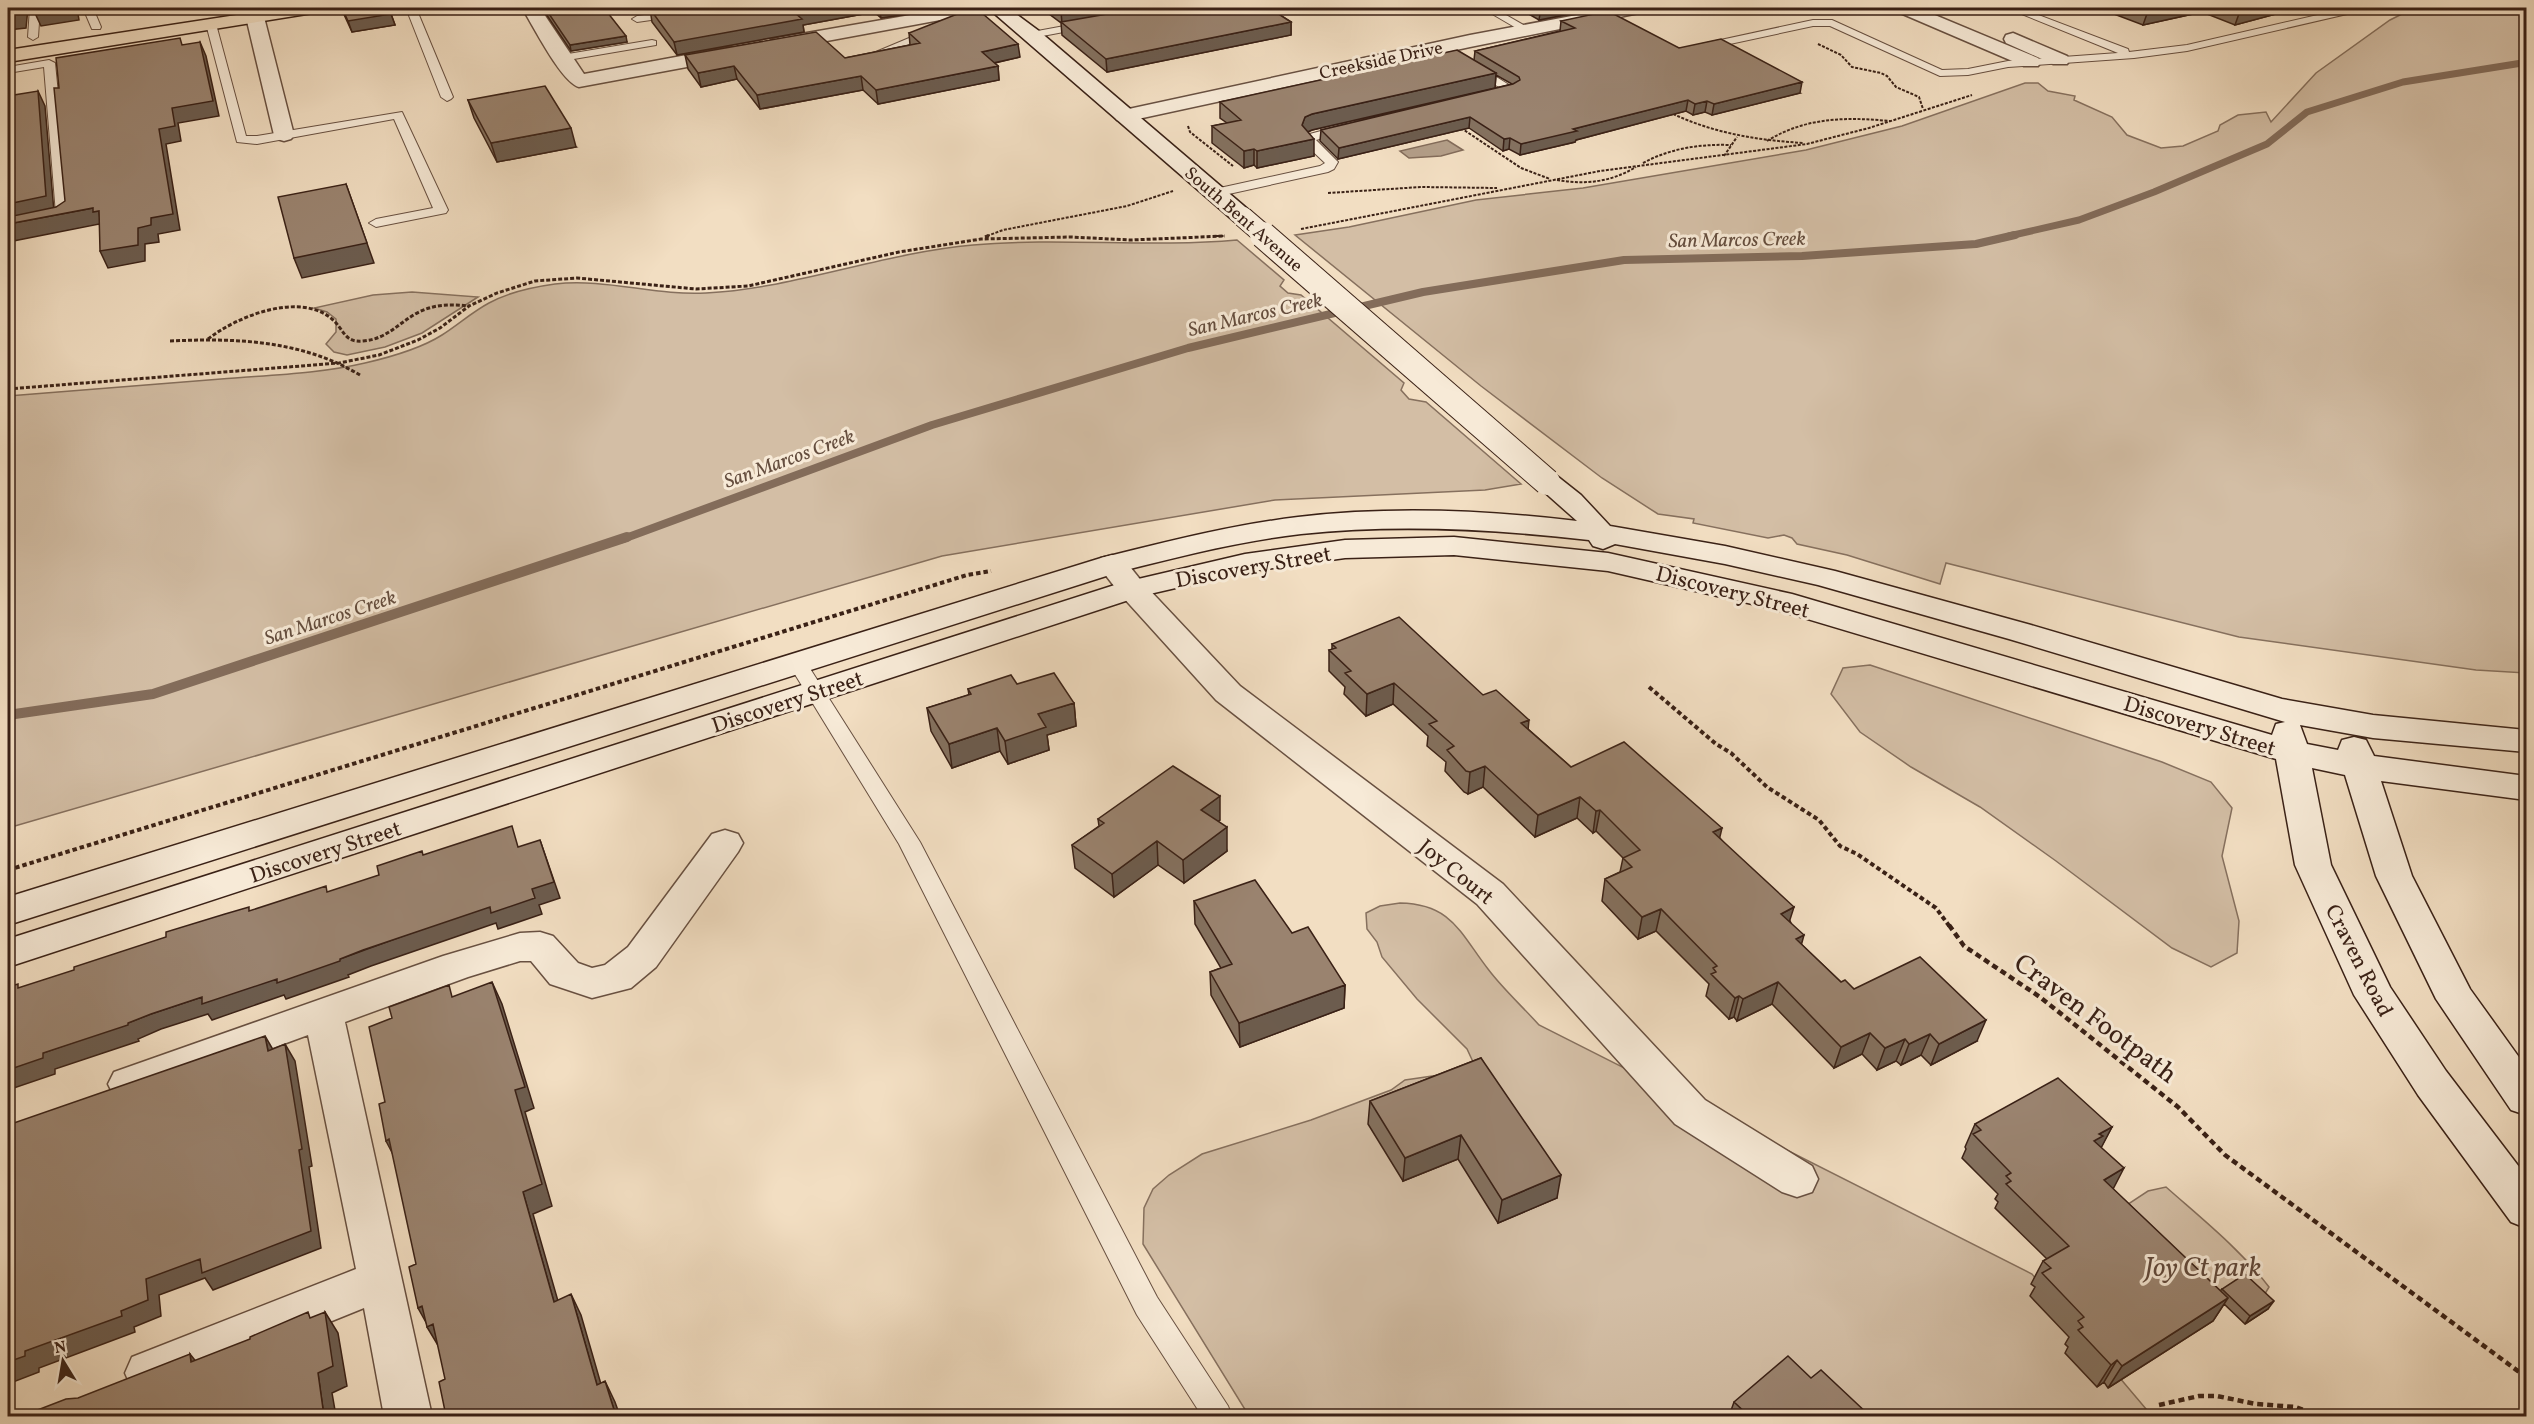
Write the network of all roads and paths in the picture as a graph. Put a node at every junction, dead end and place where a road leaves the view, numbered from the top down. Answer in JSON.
{"nodes":[{"id":1,"x":34,"y":8,"type":"edge"},
{"id":2,"x":88,"y":8,"type":"edge"},
{"id":3,"x":220,"y":8,"type":"edge"},
{"id":4,"x":313,"y":8,"type":"edge"},
{"id":5,"x":411,"y":8,"type":"edge"},
{"id":6,"x":531,"y":8,"type":"edge"},
{"id":7,"x":628,"y":8,"type":"edge"},
{"id":8,"x":714,"y":8,"type":"edge"},
{"id":9,"x":972,"y":8,"type":"edge"},
{"id":10,"x":997,"y":8,"type":"edge"},
{"id":11,"x":1486,"y":8,"type":"edge"},
{"id":12,"x":1639,"y":8,"type":"edge"},
{"id":13,"x":1904,"y":8,"type":"edge"},
{"id":14,"x":1945,"y":8,"type":"edge"},
{"id":15,"x":2012,"y":8,"type":"edge"},
{"id":16,"x":2360,"y":8,"type":"edge"},
{"id":17,"x":1607,"y":14,"type":"junction"},
{"id":18,"x":255,"y":17,"type":"junction"},
{"id":19,"x":1101,"y":22,"type":"edge"},
{"id":20,"x":211,"y":24,"type":"junction"},
{"id":21,"x":1628,"y":25,"type":"edge"},
{"id":22,"x":96,"y":27,"type":"junction"},
{"id":23,"x":1527,"y":30,"type":"junction"},
{"id":24,"x":647,"y":35,"type":"junction"},
{"id":25,"x":1032,"y":35,"type":"junction"},
{"id":26,"x":33,"y":37,"type":"junction"},
{"id":27,"x":8,"y":41,"type":"edge"},
{"id":28,"x":1815,"y":43,"type":"dead end"},
{"id":29,"x":1690,"y":50,"type":"edge"},
{"id":30,"x":877,"y":54,"type":"edge"},
{"id":31,"x":1452,"y":55,"type":"junction"},
{"id":32,"x":2134,"y":55,"type":"junction"},
{"id":33,"x":8,"y":56,"type":"edge"},
{"id":34,"x":562,"y":58,"type":"junction"},
{"id":35,"x":2060,"y":60,"type":"junction"},
{"id":36,"x":2031,"y":62,"type":"junction"},
{"id":37,"x":8,"y":70,"type":"edge"},
{"id":38,"x":1492,"y":94,"type":"edge"},
{"id":39,"x":1973,"y":94,"type":"dead end"},
{"id":40,"x":447,"y":97,"type":"dead end"},
{"id":41,"x":1923,"y":109,"type":"junction"},
{"id":42,"x":1667,"y":111,"type":"edge"},
{"id":43,"x":1124,"y":116,"type":"junction"},
{"id":44,"x":1892,"y":121,"type":"junction"},
{"id":45,"x":1361,"y":124,"type":"edge"},
{"id":46,"x":1458,"y":126,"type":"edge"},
{"id":47,"x":284,"y":135,"type":"junction"},
{"id":48,"x":1737,"y":137,"type":"junction"},
{"id":49,"x":1767,"y":141,"type":"junction"},
{"id":50,"x":1810,"y":144,"type":"junction"},
{"id":51,"x":1731,"y":145,"type":"junction"},
{"id":52,"x":1724,"y":156,"type":"junction"},
{"id":53,"x":1639,"y":165,"type":"junction"},
{"id":54,"x":1553,"y":179,"type":"junction"},
{"id":55,"x":1502,"y":189,"type":"junction"},
{"id":56,"x":1176,"y":190,"type":"dead end"},
{"id":57,"x":1215,"y":193,"type":"junction"},
{"id":58,"x":1318,"y":194,"type":"dead end"},
{"id":59,"x":376,"y":223,"type":"dead end"},
{"id":60,"x":1238,"y":226,"type":"junction"},
{"id":61,"x":8,"y":228,"type":"edge"},
{"id":62,"x":1297,"y":230,"type":"dead end"},
{"id":63,"x":981,"y":238,"type":"junction"},
{"id":64,"x":469,"y":306,"type":"junction"},
{"id":65,"x":208,"y":339,"type":"junction"},
{"id":66,"x":170,"y":341,"type":"dead end"},
{"id":67,"x":339,"y":363,"type":"junction"},
{"id":68,"x":360,"y":375,"type":"dead end"},
{"id":69,"x":8,"y":389,"type":"edge"},
{"id":70,"x":1605,"y":547,"type":"junction"},
{"id":71,"x":1122,"y":577,"type":"junction"},
{"id":72,"x":797,"y":663,"type":"junction"},
{"id":73,"x":1649,"y":687,"type":"dead end"},
{"id":74,"x":815,"y":692,"type":"junction"},
{"id":75,"x":2283,"y":710,"type":"junction"},
{"id":76,"x":524,"y":712,"type":"dead end"},
{"id":77,"x":2347,"y":723,"type":"junction"},
{"id":78,"x":2526,"y":741,"type":"edge"},
{"id":79,"x":2292,"y":752,"type":"junction"},
{"id":80,"x":2359,"y":766,"type":"junction"},
{"id":81,"x":2526,"y":789,"type":"edge"},
{"id":82,"x":725,"y":843,"type":"dead end"},
{"id":83,"x":8,"y":870,"type":"edge"},
{"id":84,"x":8,"y":912,"type":"edge"},
{"id":85,"x":8,"y":953,"type":"edge"},
{"id":86,"x":324,"y":1015,"type":"junction"},
{"id":87,"x":98,"y":1094,"type":"edge"},
{"id":88,"x":2526,"y":1098,"type":"edge"},
{"id":89,"x":1797,"y":1179,"type":"dead end"},
{"id":90,"x":2526,"y":1209,"type":"edge"},
{"id":91,"x":381,"y":1280,"type":"junction"},
{"id":92,"x":2526,"y":1377,"type":"edge"},
{"id":93,"x":116,"y":1386,"type":"edge"},
{"id":94,"x":2159,"y":1405,"type":"dead end"},
{"id":95,"x":408,"y":1416,"type":"edge"},
{"id":96,"x":1218,"y":1416,"type":"edge"},
{"id":97,"x":2320,"y":1416,"type":"edge"}],
"edges":[{"from":1,"to":26,"type":"lane"},
{"from":2,"to":22,"type":"lane"},
{"from":3,"to":22,"type":"main road"},
{"from":4,"to":18,"type":"main road"},
{"from":5,"to":40,"type":"lane"},
{"from":6,"to":34,"type":"street"},
{"from":7,"to":24,"type":"lane"},
{"from":8,"to":24,"type":"lane"},
{"from":9,"to":30,"type":"lane"},
{"from":9,"to":34,"type":"street"},
{"from":10,"to":25,"type":"street","name":"South Bent Avenue"},
{"from":11,"to":23,"type":"lane"},
{"from":12,"to":17,"type":"street","name":"Creekside Drive"},
{"from":13,"to":36,"type":"street"},
{"from":14,"to":35,"type":"street"},
{"from":15,"to":32,"type":"lane"},
{"from":16,"to":32,"type":"lane"},
{"from":17,"to":21,"type":"lane"},
{"from":17,"to":23,"type":"street","name":"Creekside Drive"},
{"from":18,"to":20,"type":"main road"},
{"from":18,"to":47,"type":"street"},
{"from":19,"to":25,"type":"lane"},
{"from":20,"to":33,"type":"main road"},
{"from":20,"to":47,"type":"lane"},
{"from":22,"to":26,"type":"main road"},
{"from":23,"to":31,"type":"street","name":"Creekside Drive"},
{"from":24,"to":34,"type":"lane"},
{"from":25,"to":43,"type":"street","name":"South Bent Avenue"},
{"from":26,"to":27,"type":"main road"},
{"from":28,"to":41,"type":"path"},
{"from":29,"to":36,"type":"lane"},
{"from":31,"to":38,"type":"lane"},
{"from":31,"to":43,"type":"street","name":"Creekside Drive"},
{"from":32,"to":35,"type":"lane"},
{"from":35,"to":36,"type":"lane"},
{"from":37,"to":61,"type":"lane"},
{"from":39,"to":41,"type":"path"},
{"from":41,"to":44,"type":"path"},
{"from":42,"to":48,"type":"path"},
{"from":43,"to":57,"type":"street","name":"South Bent Avenue"},
{"from":44,"to":49,"type":"path"},
{"from":44,"to":50,"type":"path"},
{"from":45,"to":57,"type":"lane"},
{"from":46,"to":54,"type":"path"},
{"from":47,"to":59,"type":"lane"},
{"from":48,"to":49,"type":"path"},
{"from":48,"to":51,"type":"path"},
{"from":49,"to":50,"type":"path"},
{"from":50,"to":52,"type":"path"},
{"from":51,"to":52,"type":"path"},
{"from":51,"to":53,"type":"path"},
{"from":52,"to":53,"type":"path"},
{"from":53,"to":54,"type":"path"},
{"from":53,"to":54,"type":"path"},
{"from":54,"to":55,"type":"path"},
{"from":55,"to":58,"type":"path"},
{"from":55,"to":62,"type":"path"},
{"from":56,"to":63,"type":"path"},
{"from":57,"to":60,"type":"street","name":"South Bent Avenue"},
{"from":60,"to":63,"type":"path"},
{"from":60,"to":70,"type":"street","name":"South Bent Avenue","bridge":true},
{"from":63,"to":64,"type":"path"},
{"from":64,"to":65,"type":"path"},
{"from":64,"to":67,"type":"path"},
{"from":65,"to":66,"type":"path"},
{"from":65,"to":67,"type":"path"},
{"from":67,"to":68,"type":"path"},
{"from":67,"to":69,"type":"path"},
{"from":70,"to":71,"type":"street","name":"Discovery Street"},
{"from":70,"to":75,"type":"street","name":"Discovery Street"},
{"from":70,"to":79,"type":"street","name":"Discovery Street"},
{"from":71,"to":72,"type":"street","name":"Discovery Street"},
{"from":71,"to":74,"type":"street","name":"Discovery Street"},
{"from":71,"to":89,"type":"street","name":"Joy Court"},
{"from":72,"to":74,"type":"lane"},
{"from":72,"to":84,"type":"street","name":"Discovery Street"},
{"from":73,"to":92,"type":"path","name":"Craven Footpath"},
{"from":74,"to":85,"type":"street","name":"Discovery Street"},
{"from":74,"to":96,"type":"lane"},
{"from":75,"to":77,"type":"street","name":"Discovery Street"},
{"from":75,"to":79,"type":"street","name":"Craven Road"},
{"from":76,"to":83,"type":"path"},
{"from":77,"to":78,"type":"street","name":"Discovery Street"},
{"from":77,"to":80,"type":"street"},
{"from":79,"to":80,"type":"street","name":"Discovery Street"},
{"from":79,"to":90,"type":"street","name":"Craven Road"},
{"from":80,"to":81,"type":"street","name":"Discovery Street"},
{"from":80,"to":88,"type":"street"},
{"from":82,"to":86,"type":"street"},
{"from":86,"to":87,"type":"street"},
{"from":86,"to":91,"type":"street"},
{"from":91,"to":93,"type":"street"},
{"from":91,"to":95,"type":"street"},
{"from":94,"to":97,"type":"path"}]}
